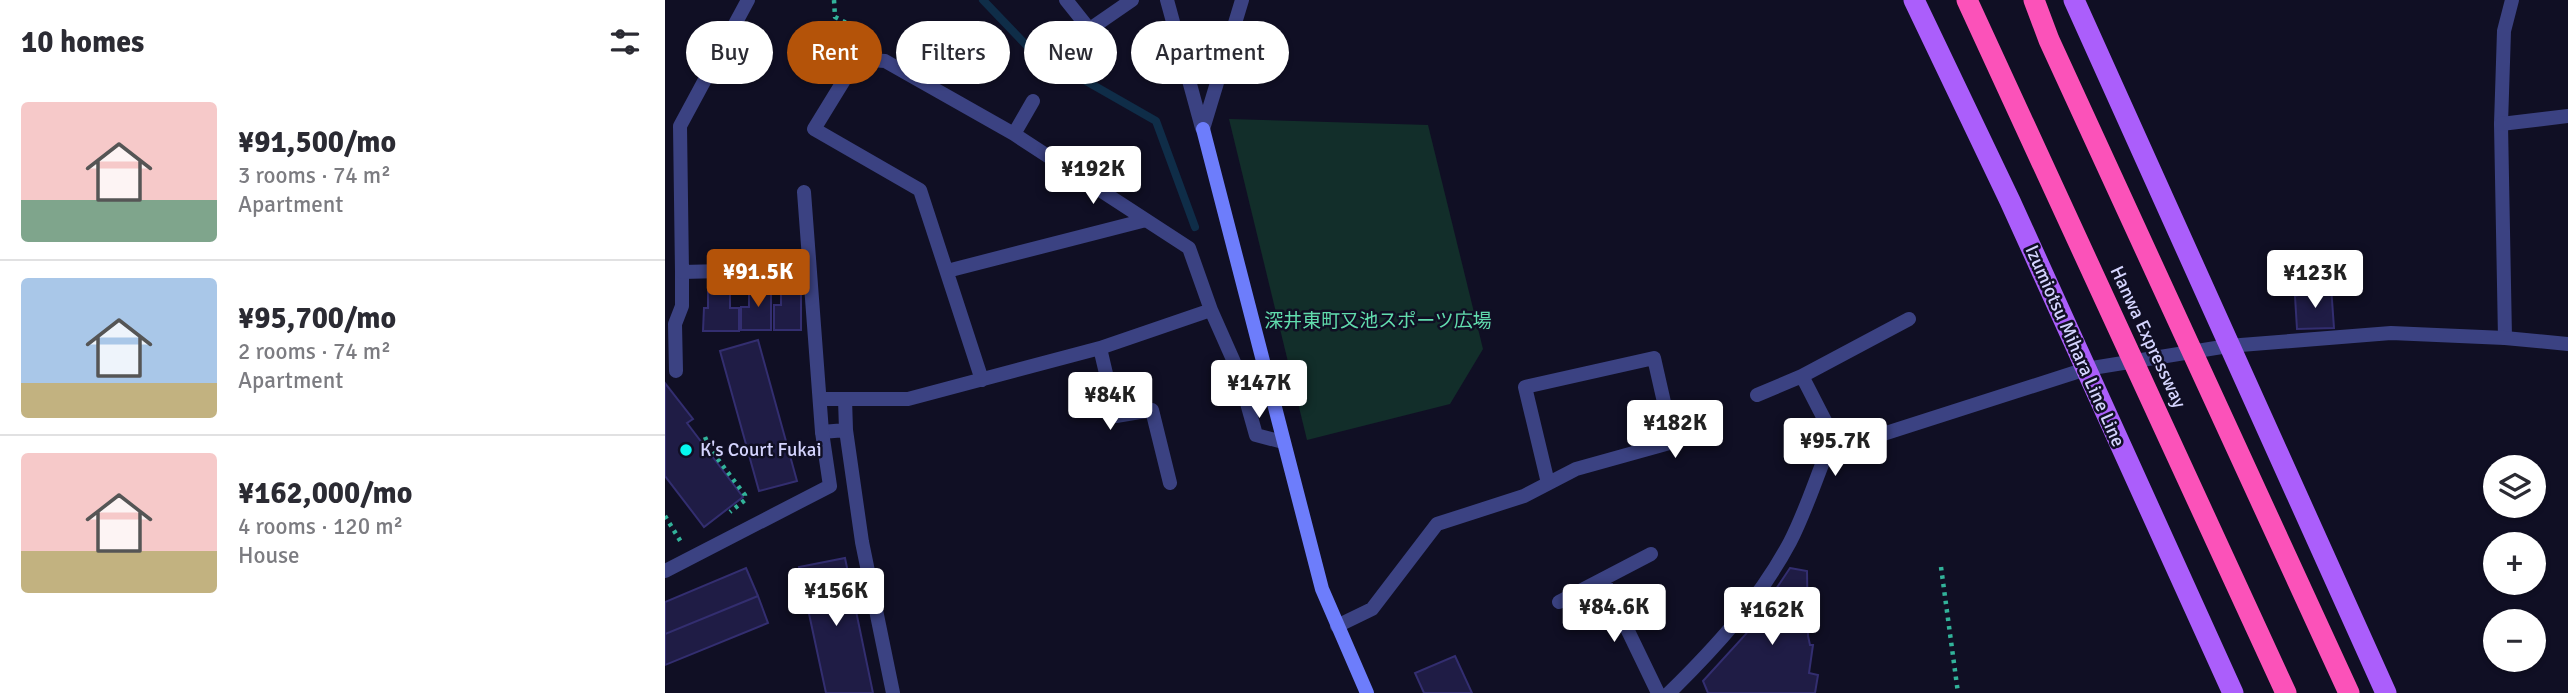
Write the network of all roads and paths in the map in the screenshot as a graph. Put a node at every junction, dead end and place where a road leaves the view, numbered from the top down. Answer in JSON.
{"nodes":[{"id":1,"x":748,"y":0,"type":"edge"},
{"id":2,"x":834,"y":0,"type":"edge"},
{"id":3,"x":1066,"y":0,"type":"edge"},
{"id":4,"x":1132,"y":0,"type":"edge"},
{"id":5,"x":1167,"y":0,"type":"edge"},
{"id":6,"x":1242,"y":0,"type":"edge"},
{"id":7,"x":1914,"y":0,"type":"edge"},
{"id":8,"x":1967,"y":0,"type":"edge"},
{"id":9,"x":2034,"y":0,"type":"edge"},
{"id":10,"x":2074,"y":0,"type":"edge"},
{"id":11,"x":2512,"y":0,"type":"edge"},
{"id":12,"x":843,"y":21,"type":"edge"},
{"id":13,"x":1083,"y":21,"type":"edge"},
{"id":14,"x":1103,"y":21,"type":"edge"},
{"id":15,"x":882,"y":61,"type":"edge"},
{"id":16,"x":842,"y":84,"type":"edge"},
{"id":17,"x":1033,"y":101,"type":"dead end"},
{"id":18,"x":2568,"y":116,"type":"edge"},
{"id":19,"x":2501,"y":124,"type":"junction"},
{"id":20,"x":1203,"y":129,"type":"junction"},
{"id":21,"x":1014,"y":134,"type":"junction"},
{"id":22,"x":804,"y":192,"type":"dead end"},
{"id":23,"x":1146,"y":220,"type":"junction"},
{"id":24,"x":809,"y":269,"type":"junction"},
{"id":25,"x":947,"y":271,"type":"junction"},
{"id":26,"x":683,"y":272,"type":"junction"},
{"id":27,"x":1211,"y":310,"type":"junction"},
{"id":28,"x":1909,"y":319,"type":"dead end"},
{"id":29,"x":2505,"y":338,"type":"junction"},
{"id":30,"x":2568,"y":344,"type":"edge"},
{"id":31,"x":2228,"y":346,"type":"junction"},
{"id":32,"x":1100,"y":348,"type":"junction"},
{"id":33,"x":2086,"y":369,"type":"junction"},
{"id":34,"x":676,"y":371,"type":"dead end"},
{"id":35,"x":1802,"y":376,"type":"junction"},
{"id":36,"x":982,"y":380,"type":"junction"},
{"id":37,"x":1757,"y":395,"type":"dead end"},
{"id":38,"x":820,"y":400,"type":"junction"},
{"id":39,"x":845,"y":400,"type":"junction"},
{"id":40,"x":846,"y":430,"type":"junction"},
{"id":41,"x":822,"y":432,"type":"junction"},
{"id":42,"x":705,"y":438,"type":"dead end"},
{"id":43,"x":1283,"y":442,"type":"junction"},
{"id":44,"x":1839,"y":448,"type":"junction"},
{"id":45,"x":1170,"y":483,"type":"dead end"},
{"id":46,"x":1548,"y":483,"type":"junction"},
{"id":47,"x":665,"y":516,"type":"edge"},
{"id":48,"x":725,"y":516,"type":"dead end"},
{"id":49,"x":1651,"y":554,"type":"dead end"},
{"id":50,"x":692,"y":557,"type":"junction"},
{"id":51,"x":1941,"y":567,"type":"dead end"},
{"id":52,"x":665,"y":571,"type":"edge"},
{"id":53,"x":1603,"y":579,"type":"junction"},
{"id":54,"x":1559,"y":602,"type":"dead end"},
{"id":55,"x":1337,"y":626,"type":"junction"},
{"id":56,"x":893,"y":693,"type":"edge"},
{"id":57,"x":1367,"y":693,"type":"edge"},
{"id":58,"x":1658,"y":693,"type":"edge"},
{"id":59,"x":1669,"y":693,"type":"edge"},
{"id":60,"x":1958,"y":693,"type":"edge"},
{"id":61,"x":2233,"y":693,"type":"edge"},
{"id":62,"x":2286,"y":693,"type":"edge"},
{"id":63,"x":2349,"y":693,"type":"edge"},
{"id":64,"x":2386,"y":693,"type":"edge"}],
"edges":[{"from":1,"to":26,"type":"street"},
{"from":2,"to":12,"type":"path"},
{"from":3,"to":13,"type":"street"},
{"from":4,"to":14,"type":"street"},
{"from":5,"to":20,"type":"street"},
{"from":6,"to":20,"type":"street"},
{"from":7,"to":33,"type":"main road","name":"Izumiotsu Mihara Line Line"},
{"from":8,"to":62,"type":"highway","name":"Hanwa Expressway","bridge":true},
{"from":9,"to":63,"type":"highway","name":"Hanwa Expressway","bridge":true},
{"from":10,"to":31,"type":"main road"},
{"from":11,"to":19,"type":"street"},
{"from":15,"to":21,"type":"street"},
{"from":16,"to":25,"type":"street"},
{"from":17,"to":21,"type":"street"},
{"from":18,"to":19,"type":"street"},
{"from":19,"to":29,"type":"street"},
{"from":20,"to":43,"type":"street"},
{"from":21,"to":23,"type":"street"},
{"from":22,"to":24,"type":"street"},
{"from":23,"to":25,"type":"street"},
{"from":23,"to":27,"type":"street"},
{"from":24,"to":26,"type":"street"},
{"from":24,"to":38,"type":"street"},
{"from":25,"to":36,"type":"street"},
{"from":26,"to":34,"type":"street"},
{"from":27,"to":32,"type":"street"},
{"from":27,"to":43,"type":"street"},
{"from":28,"to":35,"type":"street"},
{"from":29,"to":30,"type":"street"},
{"from":29,"to":31,"type":"street"},
{"from":31,"to":33,"type":"street"},
{"from":31,"to":64,"type":"main road"},
{"from":32,"to":36,"type":"street"},
{"from":32,"to":45,"type":"street"},
{"from":33,"to":44,"type":"street"},
{"from":33,"to":61,"type":"main road","name":"Izumiotsu Mihara Line Line"},
{"from":35,"to":37,"type":"street"},
{"from":35,"to":44,"type":"street"},
{"from":36,"to":39,"type":"street"},
{"from":38,"to":39,"type":"street"},
{"from":38,"to":41,"type":"street"},
{"from":39,"to":40,"type":"street"},
{"from":40,"to":41,"type":"street"},
{"from":40,"to":56,"type":"street"},
{"from":41,"to":50,"type":"street"},
{"from":42,"to":48,"type":"path"},
{"from":43,"to":55,"type":"street"},
{"from":44,"to":59,"type":"street"},
{"from":46,"to":46,"type":"street"},
{"from":46,"to":55,"type":"street"},
{"from":47,"to":50,"type":"path"},
{"from":49,"to":53,"type":"street"},
{"from":50,"to":52,"type":"street"},
{"from":51,"to":60,"type":"path"},
{"from":53,"to":54,"type":"street"},
{"from":53,"to":58,"type":"street"},
{"from":55,"to":57,"type":"street"}]}
